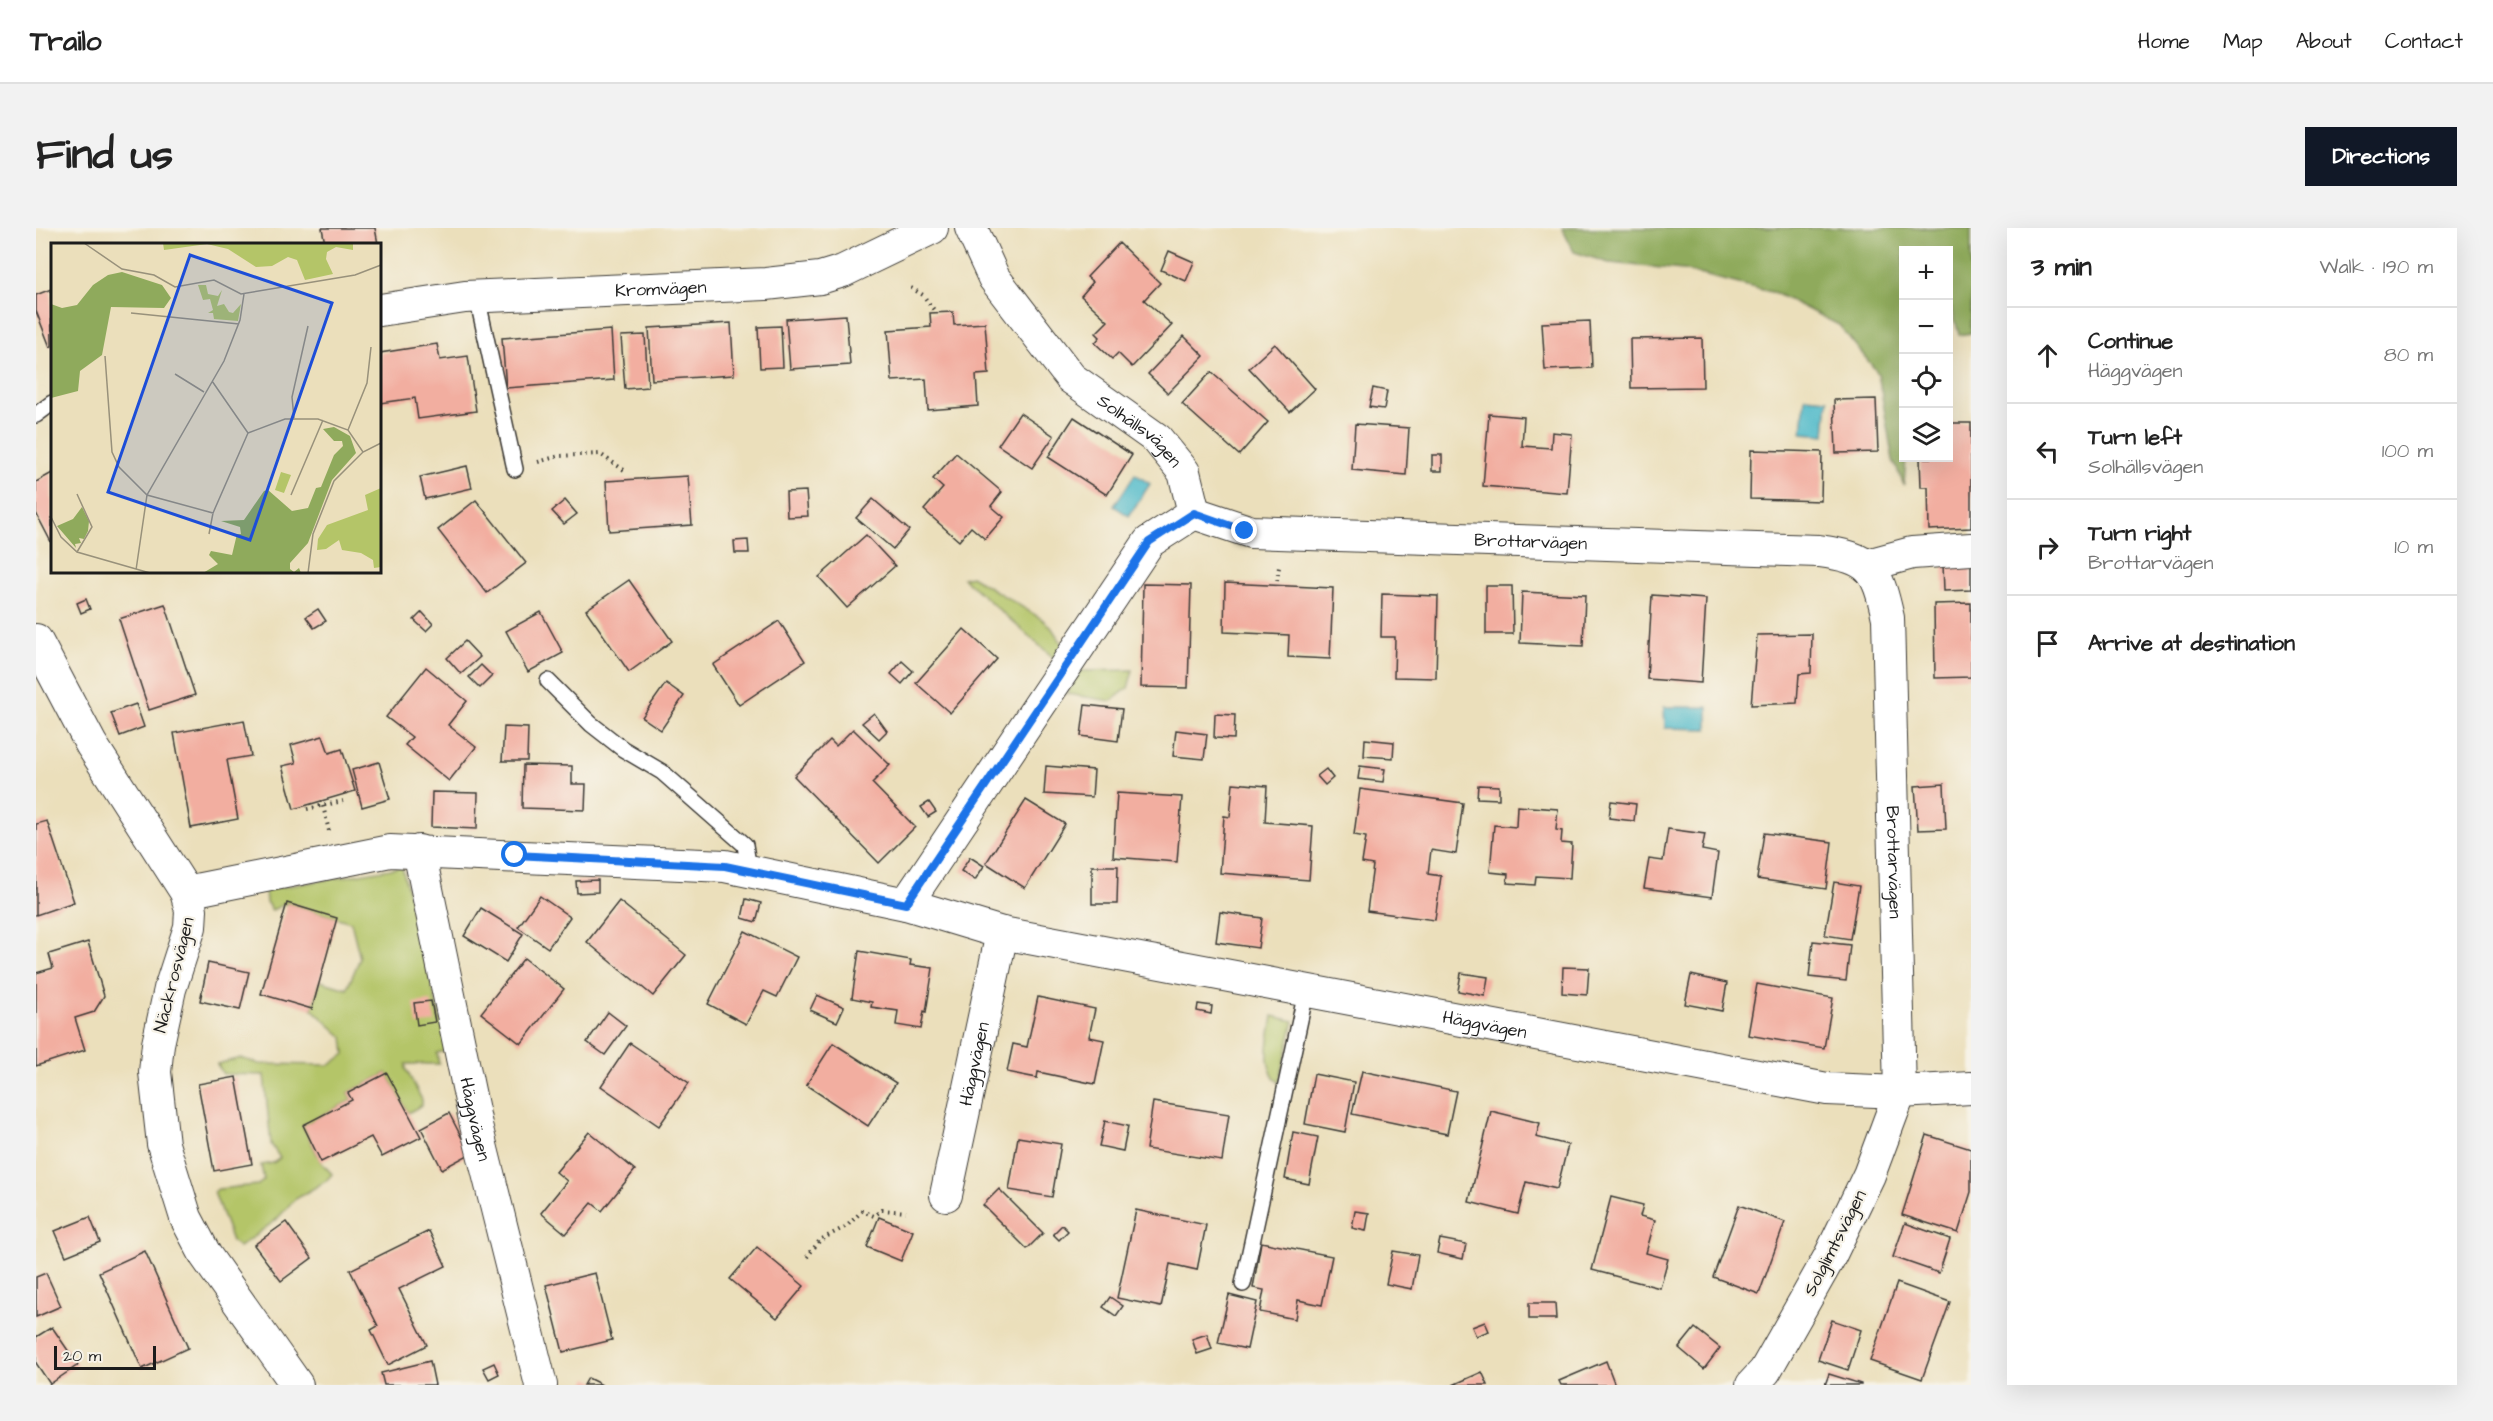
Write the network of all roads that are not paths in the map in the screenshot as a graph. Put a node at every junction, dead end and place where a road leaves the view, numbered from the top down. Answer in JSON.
{"nodes":[{"id":1,"x":932,"y":228,"type":"edge"},
{"id":2,"x":971,"y":228,"type":"edge"},
{"id":3,"x":477,"y":297,"type":"junction"},
{"id":4,"x":381,"y":310,"type":"edge"},
{"id":5,"x":51,"y":404,"type":"edge"},
{"id":6,"x":36,"y":415,"type":"edge"},
{"id":7,"x":515,"y":469,"type":"road end"},
{"id":8,"x":1194,"y":513,"type":"junction"},
{"id":9,"x":1971,"y":549,"type":"edge"},
{"id":10,"x":1868,"y":565,"type":"junction"},
{"id":11,"x":36,"y":640,"type":"edge"},
{"id":12,"x":548,"y":681,"type":"dead end"},
{"id":13,"x":419,"y":851,"type":"junction"},
{"id":14,"x":748,"y":870,"type":"junction"},
{"id":15,"x":186,"y":892,"type":"junction"},
{"id":16,"x":906,"y":904,"type":"junction"},
{"id":17,"x":1002,"y":933,"type":"junction"},
{"id":18,"x":1306,"y":992,"type":"junction"},
{"id":19,"x":1971,"y":1088,"type":"edge"},
{"id":20,"x":1900,"y":1092,"type":"junction"},
{"id":21,"x":946,"y":1195,"type":"dead end"},
{"id":22,"x":1243,"y":1284,"type":"dead end"},
{"id":23,"x":297,"y":1385,"type":"edge"},
{"id":24,"x":541,"y":1385,"type":"edge"},
{"id":25,"x":1752,"y":1385,"type":"edge"}],
"edges":[{"from":1,"to":3,"type":"street","name":"Kromvägen"},
{"from":2,"to":8,"type":"street","name":"Solhällsvägen"},
{"from":3,"to":4,"type":"street","name":"Kromvägen"},
{"from":3,"to":7,"type":"lane"},
{"from":5,"to":6,"type":"lane"},
{"from":8,"to":10,"type":"street","name":"Brottarvägen"},
{"from":8,"to":16,"type":"street"},
{"from":9,"to":10,"type":"street"},
{"from":10,"to":20,"type":"street","name":"Brottarvägen"},
{"from":11,"to":15,"type":"street","name":"Näckrosvägen"},
{"from":12,"to":14,"type":"lane"},
{"from":13,"to":14,"type":"street","name":"Häggvägen"},
{"from":13,"to":15,"type":"street","name":"Häggvägen"},
{"from":13,"to":24,"type":"street","name":"Häggvägen"},
{"from":14,"to":16,"type":"street","name":"Häggvägen"},
{"from":15,"to":23,"type":"street","name":"Näckrosvägen"},
{"from":16,"to":17,"type":"street","name":"Häggvägen"},
{"from":17,"to":18,"type":"street","name":"Häggvägen"},
{"from":17,"to":21,"type":"street","name":"Häggvägen"},
{"from":18,"to":20,"type":"street","name":"Häggvägen"},
{"from":18,"to":22,"type":"lane"},
{"from":19,"to":20,"type":"street","name":"Häggvägen"},
{"from":20,"to":25,"type":"street","name":"Solglimtsvägen"}]}
